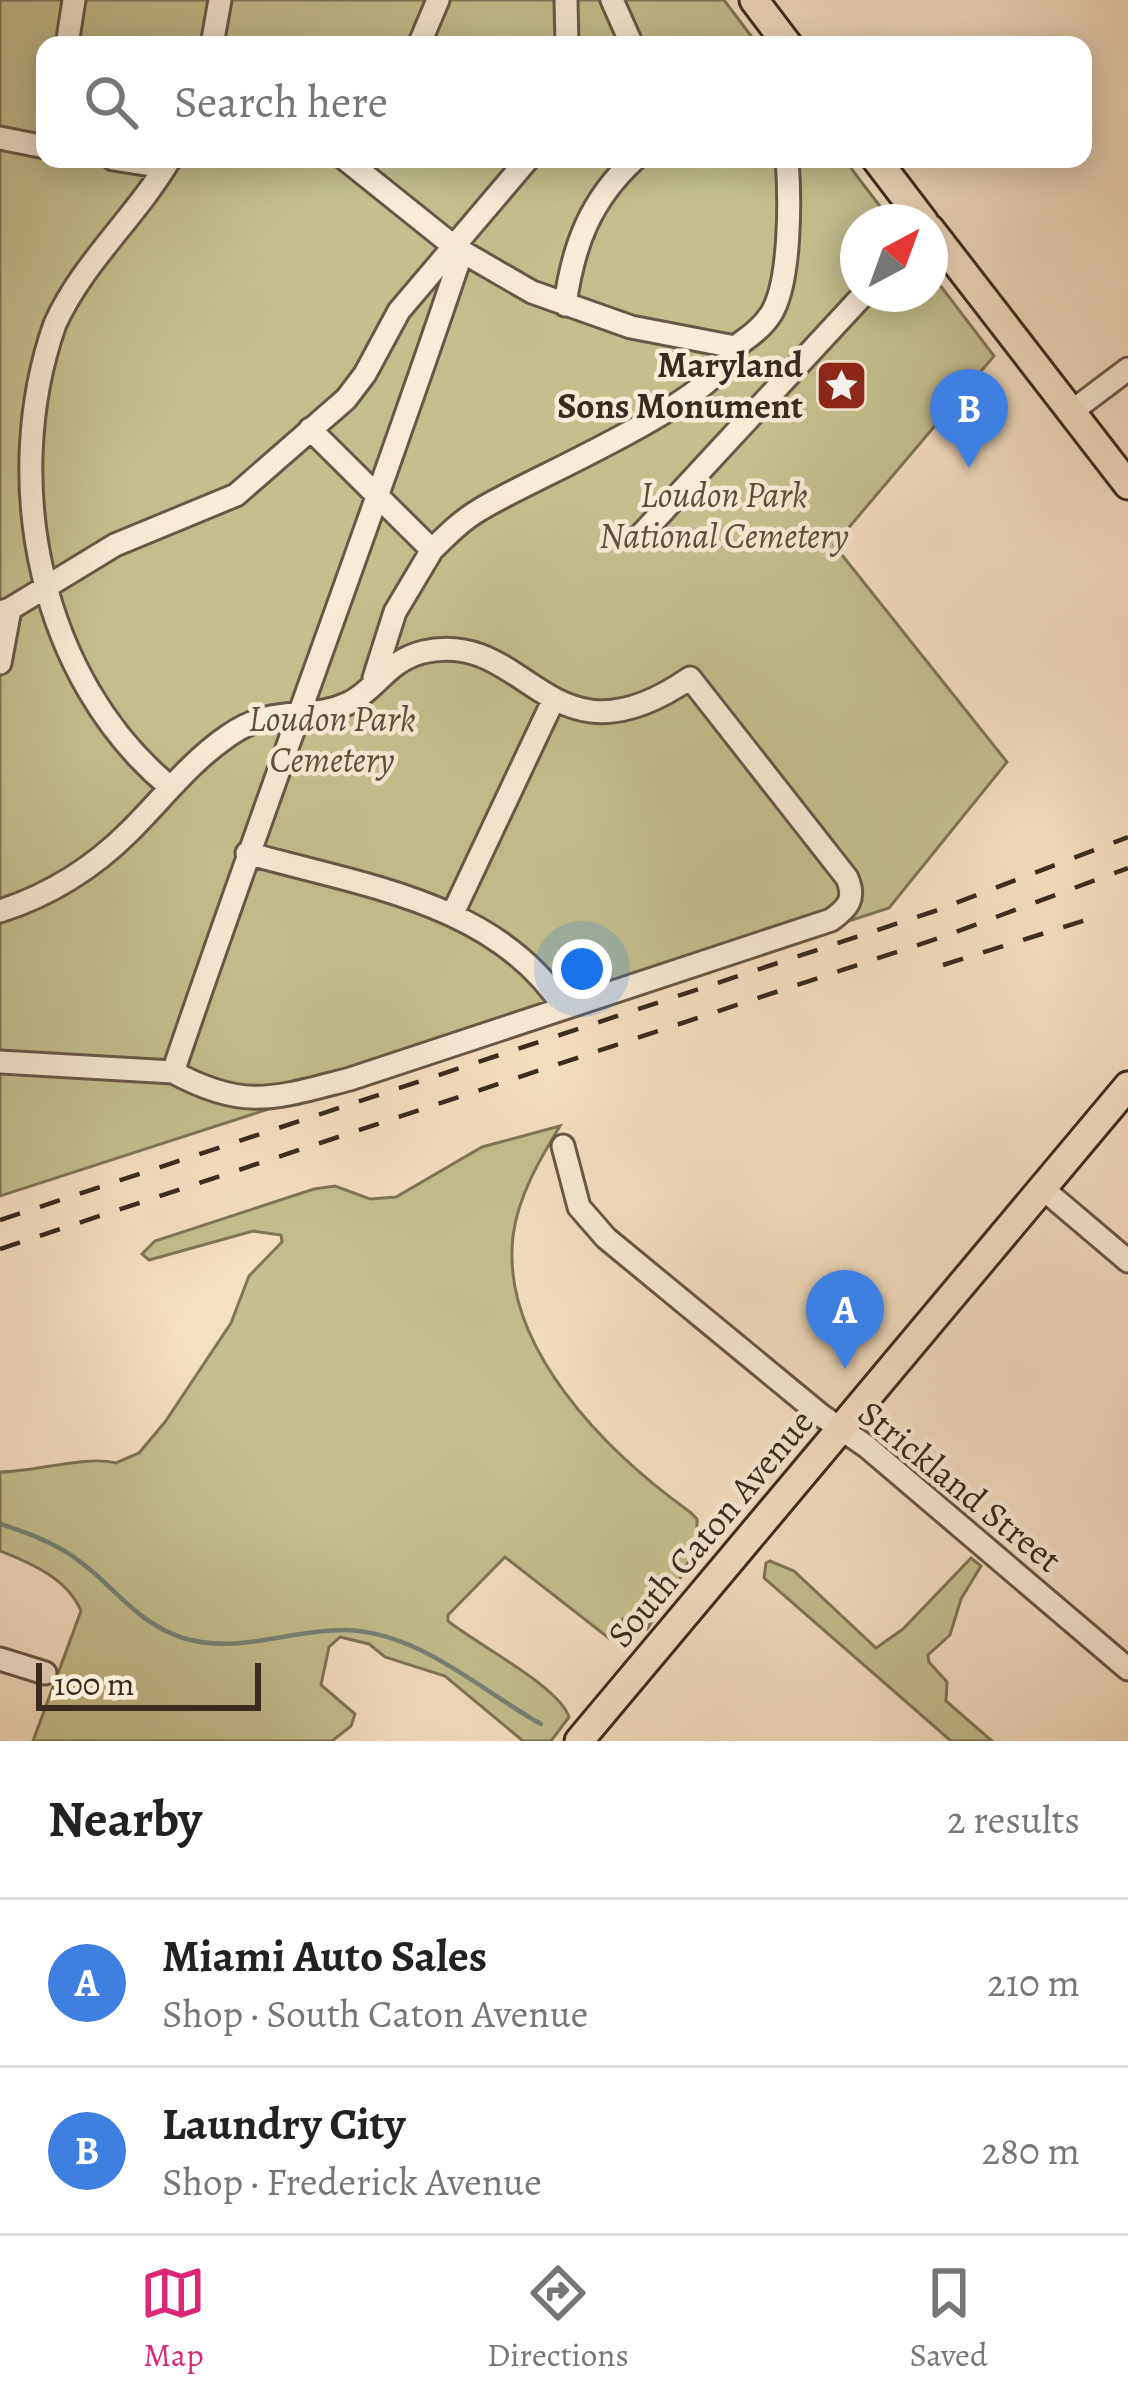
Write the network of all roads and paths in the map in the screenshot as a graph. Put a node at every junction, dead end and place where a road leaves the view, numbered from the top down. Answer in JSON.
{"nodes":[{"id":1,"x":74,"y":0,"type":"edge"},
{"id":2,"x":220,"y":0,"type":"edge"},
{"id":3,"x":438,"y":0,"type":"edge"},
{"id":4,"x":566,"y":0,"type":"edge"},
{"id":5,"x":612,"y":0,"type":"edge"},
{"id":6,"x":754,"y":0,"type":"edge"},
{"id":7,"x":68,"y":36,"type":"edge"},
{"id":8,"x":214,"y":36,"type":"edge"},
{"id":9,"x":423,"y":36,"type":"edge"},
{"id":10,"x":566,"y":36,"type":"edge"},
{"id":11,"x":628,"y":36,"type":"edge"},
{"id":12,"x":781,"y":36,"type":"edge"},
{"id":13,"x":0,"y":138,"type":"edge"},
{"id":14,"x":36,"y":145,"type":"edge"},
{"id":15,"x":164,"y":168,"type":"edge"},
{"id":16,"x":356,"y":168,"type":"edge"},
{"id":17,"x":521,"y":168,"type":"edge"},
{"id":18,"x":627,"y":168,"type":"edge"},
{"id":19,"x":787,"y":168,"type":"edge"},
{"id":20,"x":882,"y":168,"type":"edge"},
{"id":21,"x":908,"y":204,"type":"edge"},
{"id":22,"x":456,"y":248,"type":"junction"},
{"id":23,"x":948,"y":257,"type":"edge"},
{"id":24,"x":565,"y":305,"type":"junction"},
{"id":25,"x":847,"y":312,"type":"edge"},
{"id":26,"x":735,"y":347,"type":"junction"},
{"id":27,"x":1128,"y":369,"type":"edge"},
{"id":28,"x":1071,"y":412,"type":"junction"},
{"id":29,"x":310,"y":429,"type":"junction"},
{"id":30,"x":1128,"y":485,"type":"edge"},
{"id":31,"x":375,"y":493,"type":"junction"},
{"id":32,"x":639,"y":537,"type":"dead end"},
{"id":33,"x":432,"y":550,"type":"junction"},
{"id":34,"x":39,"y":590,"type":"junction"},
{"id":35,"x":5,"y":611,"type":"edge"},
{"id":36,"x":0,"y":663,"type":"edge"},
{"id":37,"x":372,"y":684,"type":"junction"},
{"id":38,"x":553,"y":701,"type":"junction"},
{"id":39,"x":297,"y":711,"type":"junction"},
{"id":40,"x":170,"y":788,"type":"junction"},
{"id":41,"x":248,"y":853,"type":"junction"},
{"id":42,"x":0,"y":911,"type":"edge"},
{"id":43,"x":453,"y":913,"type":"junction"},
{"id":44,"x":564,"y":1008,"type":"junction"},
{"id":45,"x":0,"y":1062,"type":"edge"},
{"id":46,"x":173,"y":1072,"type":"junction"},
{"id":47,"x":1128,"y":1086,"type":"edge"},
{"id":48,"x":563,"y":1147,"type":"dead end"},
{"id":49,"x":1042,"y":1188,"type":"junction"},
{"id":50,"x":1128,"y":1261,"type":"edge"},
{"id":51,"x":841,"y":1429,"type":"junction"},
{"id":52,"x":0,"y":1659,"type":"edge"},
{"id":53,"x":1128,"y":1669,"type":"edge"},
{"id":54,"x":45,"y":1673,"type":"dead end"},
{"id":55,"x":580,"y":1741,"type":"edge"}],
"edges":[{"from":1,"to":7,"type":"street"},
{"from":2,"to":8,"type":"street"},
{"from":3,"to":9,"type":"street"},
{"from":4,"to":10,"type":"street"},
{"from":5,"to":11,"type":"street"},
{"from":6,"to":12,"type":"main road"},
{"from":13,"to":14,"type":"street"},
{"from":15,"to":34,"type":"street"},
{"from":16,"to":22,"type":"street"},
{"from":17,"to":22,"type":"street"},
{"from":18,"to":24,"type":"street"},
{"from":19,"to":26,"type":"street"},
{"from":20,"to":21,"type":"main road"},
{"from":22,"to":24,"type":"street"},
{"from":22,"to":29,"type":"street"},
{"from":22,"to":31,"type":"street"},
{"from":23,"to":28,"type":"main road"},
{"from":24,"to":26,"type":"street"},
{"from":25,"to":32,"type":"street"},
{"from":26,"to":33,"type":"street"},
{"from":27,"to":28,"type":"street"},
{"from":28,"to":30,"type":"main road"},
{"from":29,"to":31,"type":"street"},
{"from":29,"to":34,"type":"street"},
{"from":31,"to":33,"type":"street"},
{"from":31,"to":39,"type":"street"},
{"from":33,"to":37,"type":"street"},
{"from":34,"to":35,"type":"street"},
{"from":34,"to":40,"type":"street"},
{"from":35,"to":36,"type":"street"},
{"from":37,"to":38,"type":"street"},
{"from":37,"to":39,"type":"street"},
{"from":38,"to":43,"type":"street"},
{"from":38,"to":44,"type":"street"},
{"from":39,"to":40,"type":"street"},
{"from":39,"to":41,"type":"street"},
{"from":40,"to":42,"type":"street"},
{"from":41,"to":43,"type":"street"},
{"from":41,"to":46,"type":"street"},
{"from":43,"to":44,"type":"street"},
{"from":44,"to":46,"type":"street"},
{"from":45,"to":46,"type":"street"},
{"from":47,"to":49,"type":"main road","name":"South Caton Avenue"},
{"from":48,"to":51,"type":"street","name":"Strickland Street"},
{"from":49,"to":50,"type":"street"},
{"from":49,"to":51,"type":"main road","name":"South Caton Avenue"},
{"from":51,"to":53,"type":"street","name":"Strickland Street"},
{"from":51,"to":55,"type":"main road","name":"South Caton Avenue"},
{"from":52,"to":54,"type":"street"}]}
